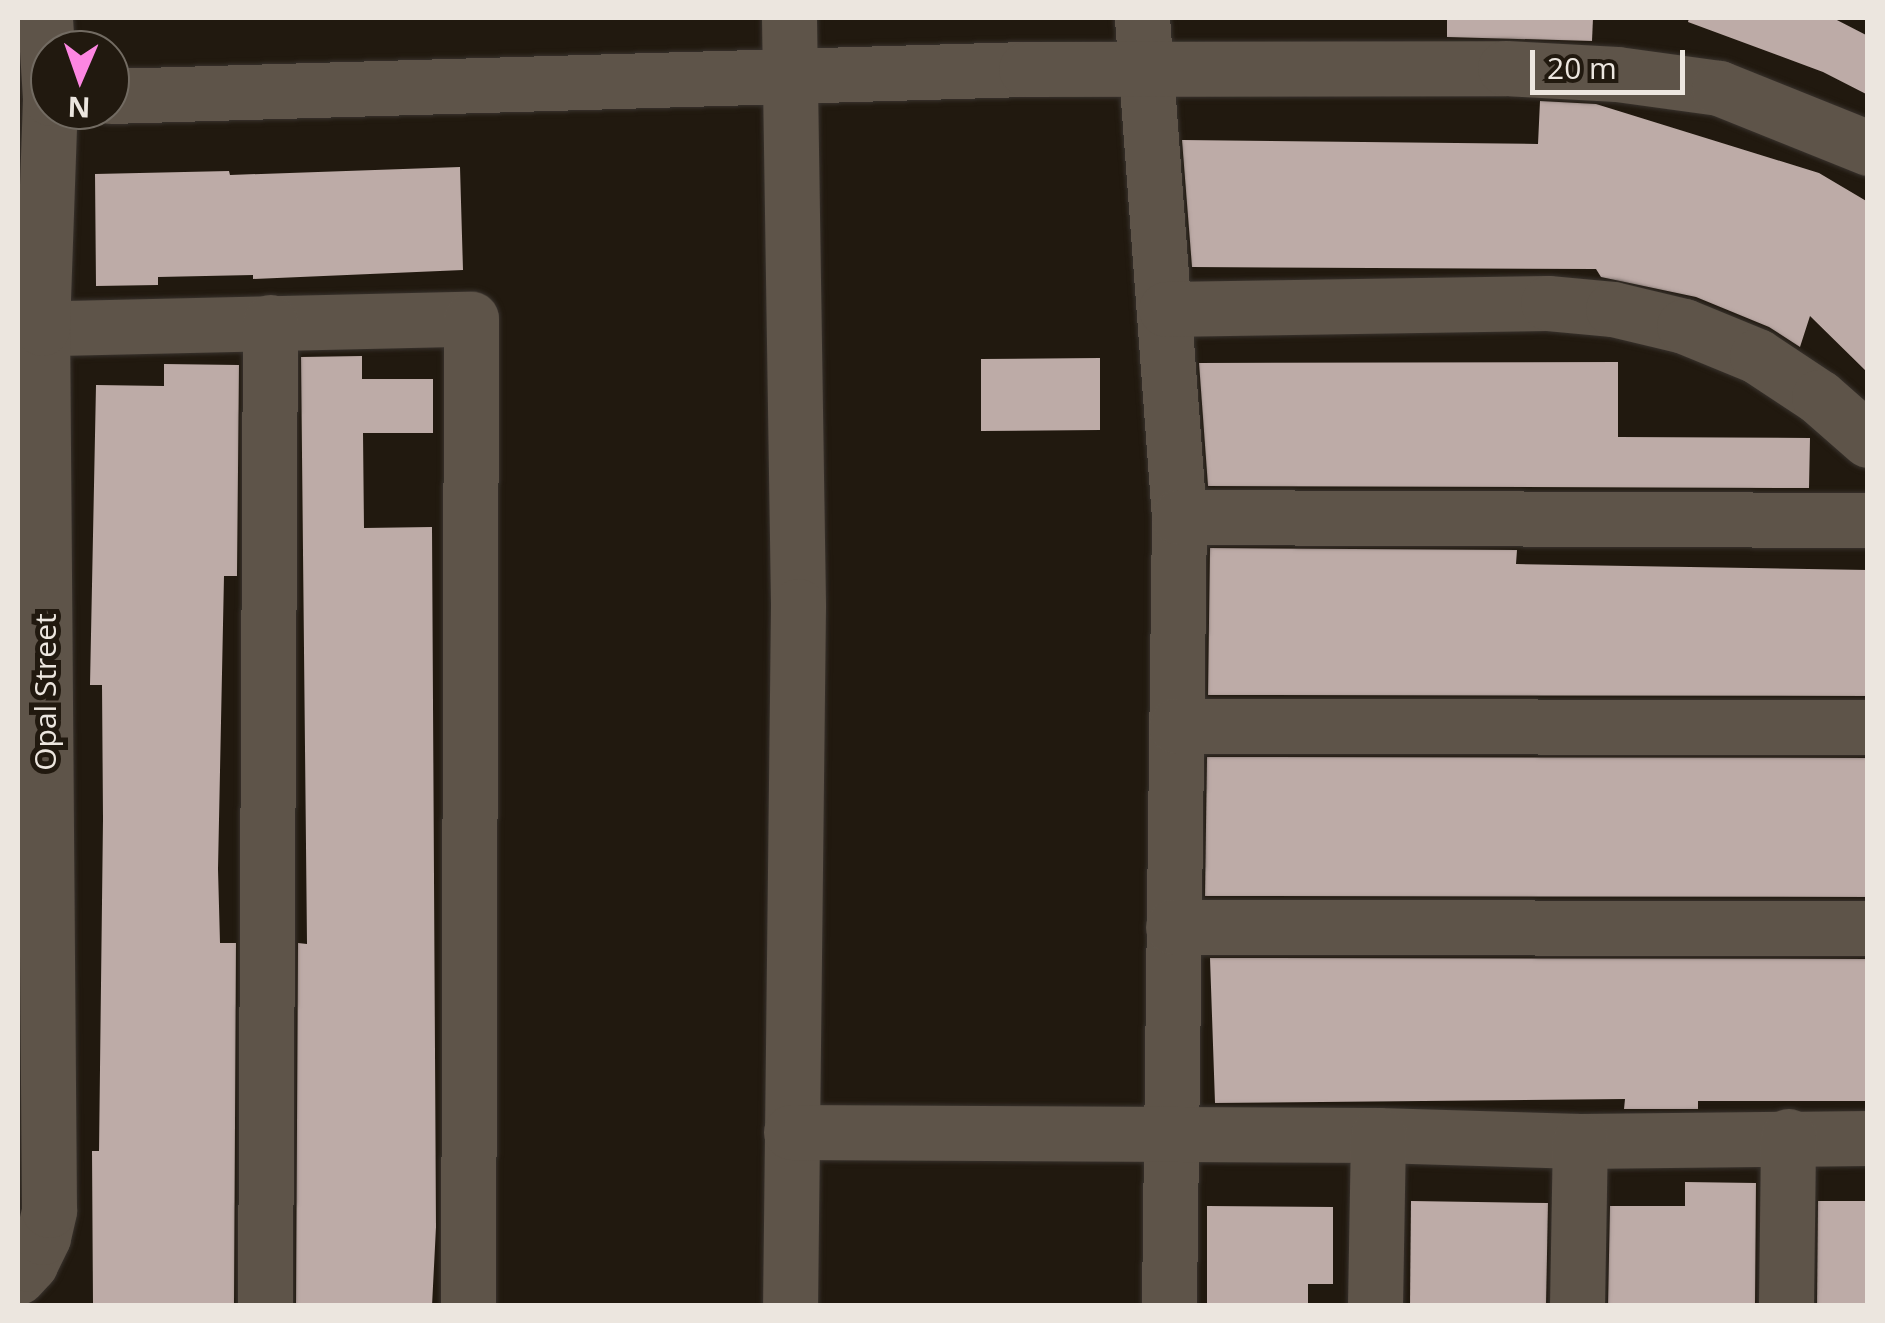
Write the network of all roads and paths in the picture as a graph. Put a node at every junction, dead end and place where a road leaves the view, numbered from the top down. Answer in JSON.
{"nodes":[{"id":1,"x":789,"y":18,"type":"edge"},
{"id":2,"x":1142,"y":18,"type":"edge"},
{"id":3,"x":1145,"y":72,"type":"junction"},
{"id":4,"x":792,"y":74,"type":"junction"},
{"id":5,"x":130,"y":95,"type":"edge"},
{"id":6,"x":47,"y":130,"type":"edge"},
{"id":7,"x":1868,"y":148,"type":"edge"},
{"id":8,"x":1166,"y":308,"type":"junction"},
{"id":9,"x":270,"y":322,"type":"junction"},
{"id":10,"x":30,"y":329,"type":"edge"},
{"id":11,"x":1868,"y":440,"type":"edge"},
{"id":12,"x":1179,"y":517,"type":"junction"},
{"id":13,"x":1868,"y":520,"type":"edge"},
{"id":14,"x":1176,"y":726,"type":"junction"},
{"id":15,"x":1868,"y":727,"type":"edge"},
{"id":16,"x":1173,"y":927,"type":"junction"},
{"id":17,"x":1868,"y":928,"type":"edge"},
{"id":18,"x":792,"y":1132,"type":"junction"},
{"id":19,"x":1378,"y":1135,"type":"junction"},
{"id":20,"x":1173,"y":1136,"type":"junction"},
{"id":21,"x":1788,"y":1136,"type":"junction"},
{"id":22,"x":1868,"y":1138,"type":"edge"},
{"id":23,"x":1580,"y":1141,"type":"junction"},
{"id":24,"x":18,"y":1277,"type":"edge"},
{"id":25,"x":264,"y":1306,"type":"edge"},
{"id":26,"x":468,"y":1306,"type":"edge"},
{"id":27,"x":790,"y":1306,"type":"edge"},
{"id":28,"x":1169,"y":1306,"type":"edge"},
{"id":29,"x":1375,"y":1306,"type":"edge"},
{"id":30,"x":1577,"y":1306,"type":"edge"},
{"id":31,"x":1786,"y":1306,"type":"edge"}],
"edges":[{"from":1,"to":4,"type":"street"},
{"from":2,"to":3,"type":"street"},
{"from":3,"to":4,"type":"street"},
{"from":3,"to":7,"type":"street"},
{"from":3,"to":8,"type":"street"},
{"from":4,"to":5,"type":"street"},
{"from":4,"to":18,"type":"street"},
{"from":6,"to":10,"type":"street","name":"Opal Street"},
{"from":8,"to":11,"type":"street"},
{"from":8,"to":12,"type":"street"},
{"from":9,"to":10,"type":"street"},
{"from":9,"to":25,"type":"street"},
{"from":9,"to":26,"type":"street"},
{"from":10,"to":24,"type":"street","name":"Opal Street"},
{"from":12,"to":13,"type":"street"},
{"from":12,"to":14,"type":"street"},
{"from":14,"to":15,"type":"street"},
{"from":14,"to":16,"type":"street"},
{"from":16,"to":17,"type":"street"},
{"from":16,"to":20,"type":"street"},
{"from":18,"to":20,"type":"street"},
{"from":18,"to":27,"type":"street"},
{"from":19,"to":20,"type":"street"},
{"from":19,"to":23,"type":"street"},
{"from":19,"to":29,"type":"street"},
{"from":20,"to":28,"type":"street"},
{"from":21,"to":22,"type":"street"},
{"from":21,"to":23,"type":"street"},
{"from":21,"to":31,"type":"street"},
{"from":23,"to":30,"type":"street"}]}
